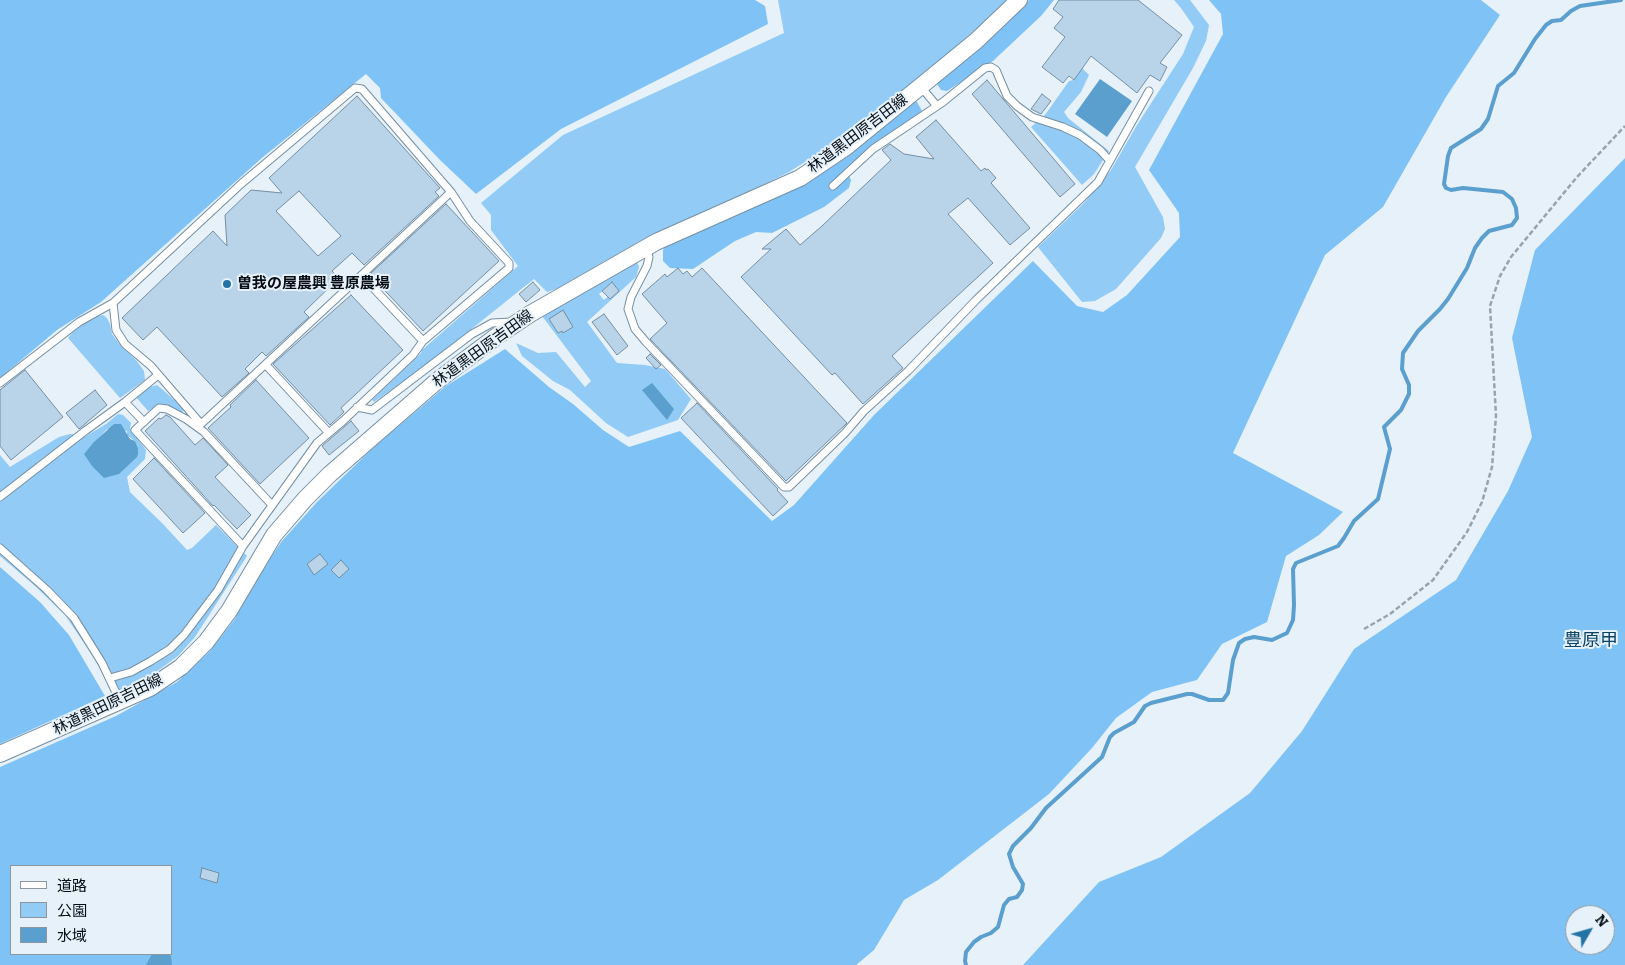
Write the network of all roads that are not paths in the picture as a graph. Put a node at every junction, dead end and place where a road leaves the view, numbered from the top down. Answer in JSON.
{"nodes":[{"id":1,"x":1019,"y":0,"type":"edge"},
{"id":2,"x":920,"y":86,"type":"junction"},
{"id":3,"x":1149,"y":91,"type":"dead end"},
{"id":4,"x":937,"y":106,"type":"junction"},
{"id":5,"x":1110,"y":161,"type":"junction"},
{"id":6,"x":834,"y":186,"type":"dead end"},
{"id":7,"x":451,"y":192,"type":"junction"},
{"id":8,"x":646,"y":248,"type":"junction"},
{"id":9,"x":362,"y":276,"type":"junction"},
{"id":10,"x":113,"y":303,"type":"junction"},
{"id":11,"x":519,"y":321,"type":"junction"},
{"id":12,"x":423,"y":341,"type":"junction"},
{"id":13,"x":266,"y":365,"type":"junction"},
{"id":14,"x":158,"y":375,"type":"junction"},
{"id":15,"x":0,"y":383,"type":"edge"},
{"id":16,"x":126,"y":402,"type":"junction"},
{"id":17,"x":357,"y":407,"type":"junction"},
{"id":18,"x":144,"y":422,"type":"junction"},
{"id":19,"x":200,"y":426,"type":"junction"},
{"id":20,"x":329,"y":433,"type":"junction"},
{"id":21,"x":0,"y":497,"type":"edge"},
{"id":22,"x":272,"y":505,"type":"junction"},
{"id":23,"x":243,"y":546,"type":"junction"},
{"id":24,"x":0,"y":548,"type":"edge"},
{"id":25,"x":110,"y":678,"type":"junction"},
{"id":26,"x":120,"y":701,"type":"junction"},
{"id":27,"x":0,"y":754,"type":"edge"}],
"edges":[{"from":1,"to":2,"type":"street","name":"林道黒田原吉田線"},
{"from":2,"to":4,"type":"lane"},
{"from":2,"to":8,"type":"street","name":"林道黒田原吉田線"},
{"from":3,"to":5,"type":"lane"},
{"from":4,"to":5,"type":"lane"},
{"from":4,"to":6,"type":"lane"},
{"from":5,"to":8,"type":"lane"},
{"from":7,"to":9,"type":"lane"},
{"from":7,"to":10,"type":"lane"},
{"from":7,"to":12,"type":"lane"},
{"from":8,"to":11,"type":"street","name":"林道黒田原吉田線"},
{"from":9,"to":12,"type":"lane"},
{"from":9,"to":13,"type":"lane"},
{"from":10,"to":14,"type":"lane"},
{"from":10,"to":15,"type":"lane"},
{"from":11,"to":17,"type":"lane"},
{"from":11,"to":26,"type":"street","name":"林道黒田原吉田線"},
{"from":12,"to":17,"type":"lane"},
{"from":13,"to":19,"type":"lane"},
{"from":13,"to":20,"type":"lane"},
{"from":14,"to":16,"type":"lane"},
{"from":14,"to":19,"type":"lane"},
{"from":16,"to":18,"type":"lane"},
{"from":16,"to":21,"type":"lane"},
{"from":17,"to":20,"type":"lane"},
{"from":18,"to":19,"type":"lane"},
{"from":18,"to":23,"type":"lane"},
{"from":19,"to":22,"type":"lane"},
{"from":20,"to":22,"type":"lane"},
{"from":22,"to":23,"type":"lane"},
{"from":23,"to":25,"type":"lane"},
{"from":24,"to":25,"type":"lane"},
{"from":25,"to":26,"type":"lane"},
{"from":26,"to":27,"type":"street","name":"林道黒田原吉田線"}]}
